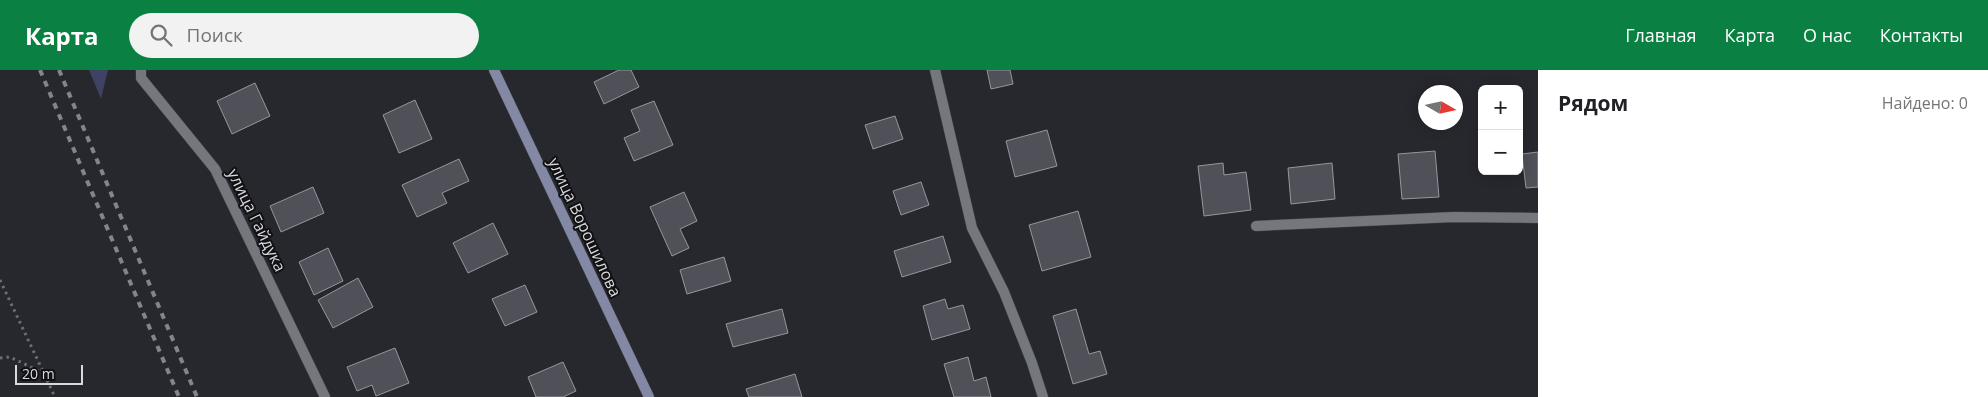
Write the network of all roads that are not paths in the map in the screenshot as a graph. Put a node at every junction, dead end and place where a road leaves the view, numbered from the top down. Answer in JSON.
{"nodes":[{"id":1,"x":141,"y":70,"type":"edge"},
{"id":2,"x":494,"y":70,"type":"edge"},
{"id":3,"x":935,"y":70,"type":"edge"},
{"id":4,"x":1538,"y":218,"type":"edge"},
{"id":5,"x":1256,"y":226,"type":"dead end"},
{"id":6,"x":325,"y":397,"type":"edge"},
{"id":7,"x":649,"y":397,"type":"edge"},
{"id":8,"x":1043,"y":397,"type":"edge"}],
"edges":[{"from":1,"to":6,"type":"street","name":"улица Гайдука"},
{"from":2,"to":7,"type":"main road","name":"улица Ворошилова"},
{"from":3,"to":8,"type":"street"},
{"from":4,"to":5,"type":"street"}]}
